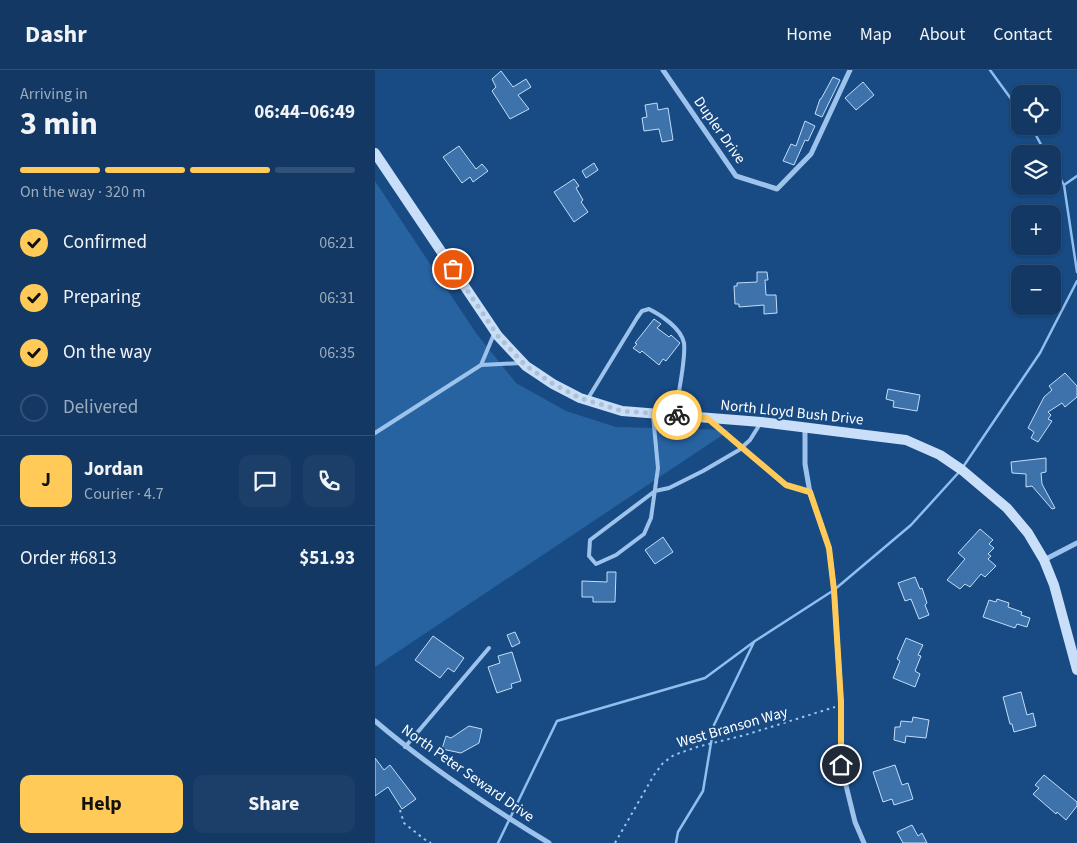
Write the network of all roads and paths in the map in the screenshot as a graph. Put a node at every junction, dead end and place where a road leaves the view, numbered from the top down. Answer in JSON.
{"nodes":[{"id":1,"x":663,"y":70,"type":"edge"},
{"id":2,"x":850,"y":70,"type":"edge"},
{"id":3,"x":375,"y":153,"type":"edge"},
{"id":4,"x":495,"y":332,"type":"junction"},
{"id":5,"x":523,"y":363,"type":"junction"},
{"id":6,"x":481,"y":365,"type":"junction"},
{"id":7,"x":587,"y":400,"type":"junction"},
{"id":8,"x":653,"y":413,"type":"junction"},
{"id":9,"x":675,"y":415,"type":"junction"},
{"id":10,"x":707,"y":418,"type":"junction"},
{"id":11,"x":761,"y":422,"type":"junction"},
{"id":12,"x":805,"y":427,"type":"junction"},
{"id":13,"x":375,"y":433,"type":"edge"},
{"id":14,"x":741,"y":448,"type":"junction"},
{"id":15,"x":655,"y":491,"type":"junction"},
{"id":16,"x":810,"y":492,"type":"junction"},
{"id":17,"x":1077,"y":543,"type":"edge"},
{"id":18,"x":1044,"y":560,"type":"junction"},
{"id":19,"x":489,"y":648,"type":"dead end"},
{"id":20,"x":1077,"y":670,"type":"edge"},
{"id":21,"x":841,"y":705,"type":"junction"},
{"id":22,"x":375,"y":720,"type":"edge"},
{"id":23,"x":405,"y":746,"type":"junction"},
{"id":24,"x":400,"y":810,"type":"dead end"},
{"id":25,"x":431,"y":843,"type":"edge"},
{"id":26,"x":549,"y":843,"type":"edge"},
{"id":27,"x":615,"y":843,"type":"edge"},
{"id":28,"x":864,"y":843,"type":"edge"}],
"edges":[{"from":1,"to":2,"type":"street","name":"Dupler Drive"},
{"from":3,"to":4,"type":"street","name":"North Lloyd Bush Drive"},
{"from":4,"to":5,"type":"street","name":"North Lloyd Bush Drive"},
{"from":4,"to":6,"type":"lane"},
{"from":5,"to":6,"type":"lane"},
{"from":5,"to":7,"type":"street","name":"North Lloyd Bush Drive"},
{"from":6,"to":13,"type":"lane"},
{"from":7,"to":8,"type":"street","name":"North Lloyd Bush Drive"},
{"from":7,"to":9,"type":"lane"},
{"from":8,"to":9,"type":"street","name":"North Lloyd Bush Drive"},
{"from":8,"to":15,"type":"lane"},
{"from":9,"to":10,"type":"street","name":"North Lloyd Bush Drive"},
{"from":10,"to":11,"type":"street","name":"North Lloyd Bush Drive"},
{"from":10,"to":14,"type":"lane"},
{"from":11,"to":12,"type":"street","name":"North Lloyd Bush Drive"},
{"from":11,"to":14,"type":"lane"},
{"from":12,"to":16,"type":"street"},
{"from":12,"to":18,"type":"street","name":"North Lloyd Bush Drive"},
{"from":14,"to":15,"type":"lane"},
{"from":14,"to":16,"type":"lane"},
{"from":15,"to":15,"type":"lane"},
{"from":16,"to":21,"type":"street"},
{"from":17,"to":18,"type":"street"},
{"from":18,"to":20,"type":"street","name":"North Lloyd Bush Drive"},
{"from":19,"to":23,"type":"lane"},
{"from":21,"to":27,"type":"path","name":"West Branson Way"},
{"from":21,"to":28,"type":"street"},
{"from":22,"to":23,"type":"street","name":"North Peter Seward Drive"},
{"from":23,"to":26,"type":"street","name":"North Peter Seward Drive"},
{"from":24,"to":25,"type":"path"}]}
